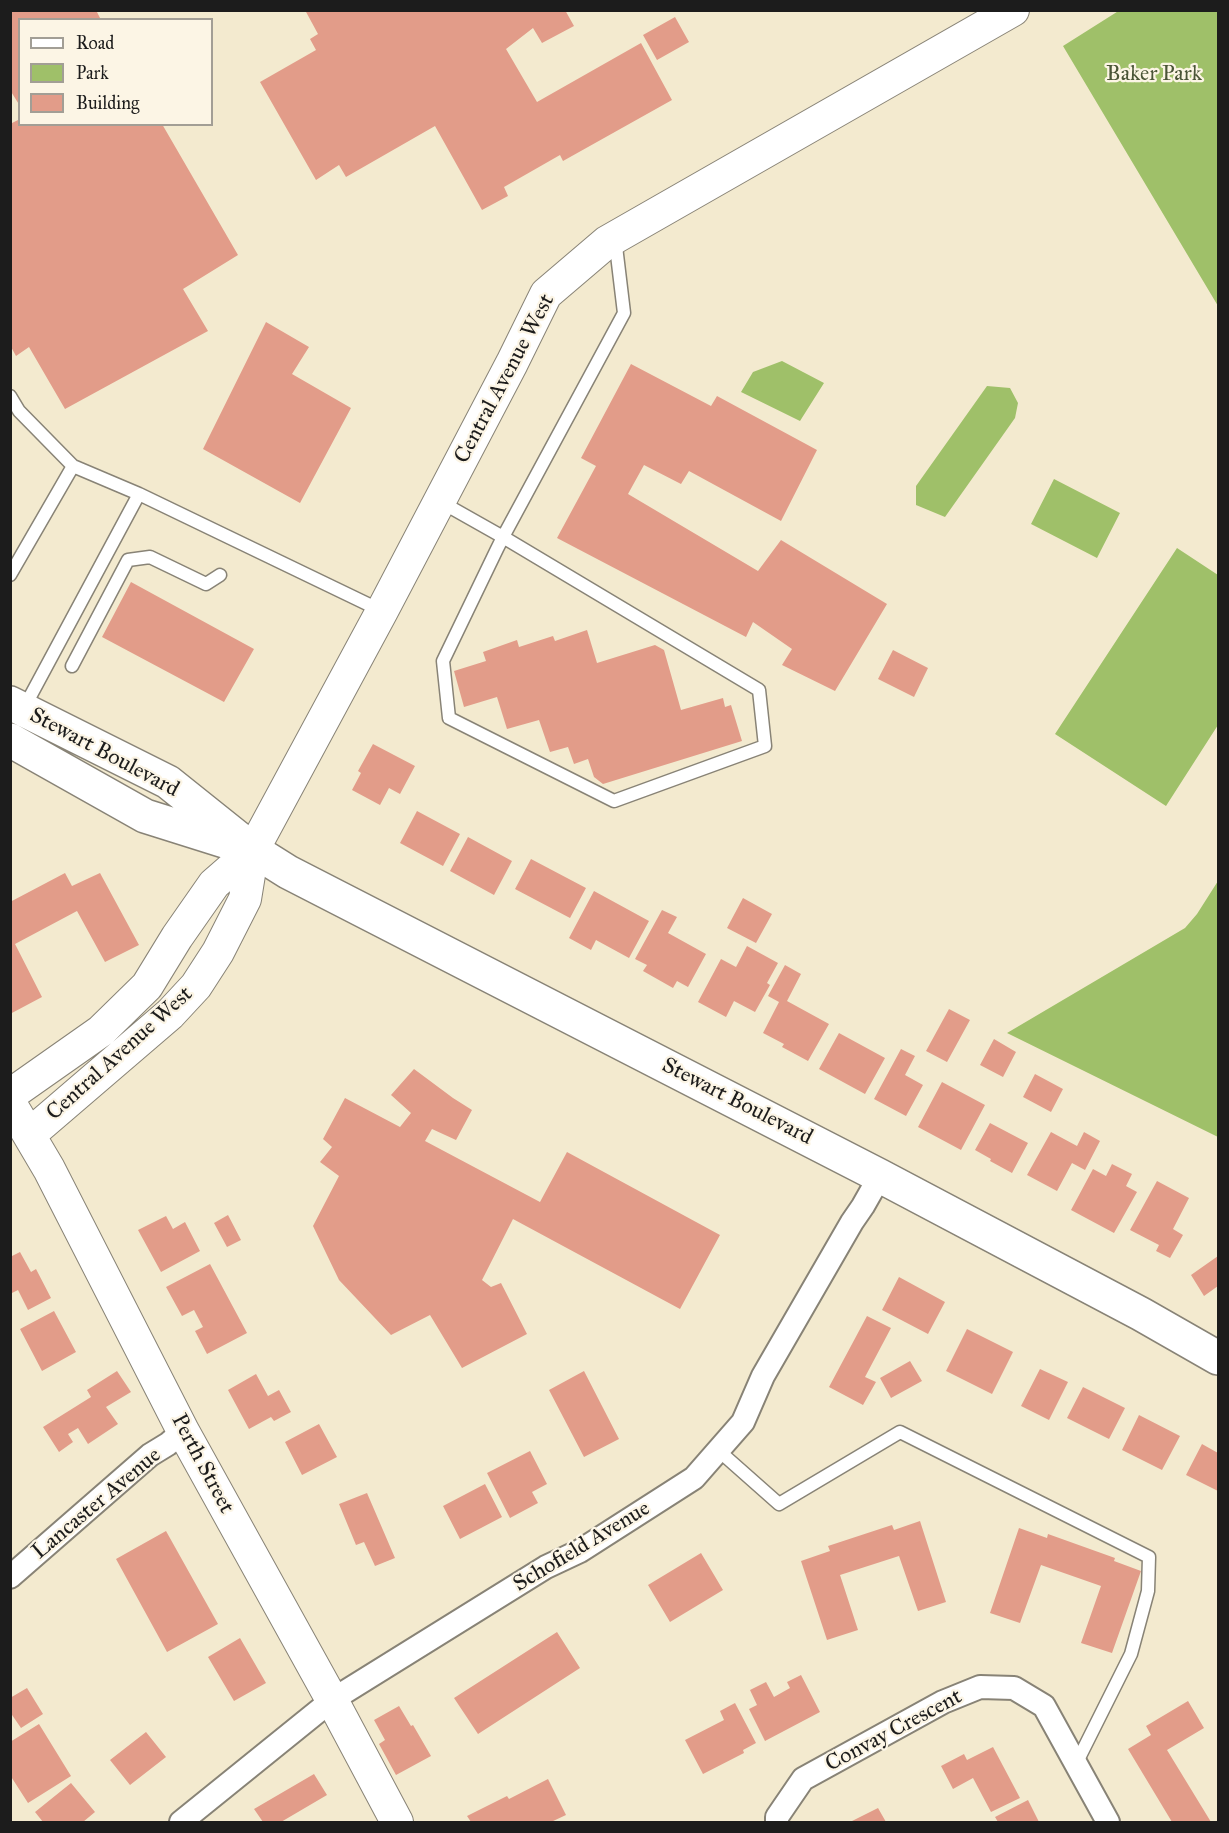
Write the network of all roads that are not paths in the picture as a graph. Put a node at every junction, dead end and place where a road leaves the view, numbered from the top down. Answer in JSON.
{"nodes":[{"id":1,"x":1008,"y":12,"type":"edge"},
{"id":2,"x":615,"y":238,"type":"junction"},
{"id":3,"x":10,"y":396,"type":"edge"},
{"id":4,"x":73,"y":466,"type":"junction"},
{"id":5,"x":139,"y":494,"type":"junction"},
{"id":6,"x":440,"y":502,"type":"junction"},
{"id":7,"x":503,"y":537,"type":"junction"},
{"id":8,"x":10,"y":574,"type":"edge"},
{"id":9,"x":220,"y":575,"type":"dead end"},
{"id":10,"x":382,"y":611,"type":"junction"},
{"id":11,"x":72,"y":666,"type":"dead end"},
{"id":12,"x":15,"y":724,"type":"edge"},
{"id":13,"x":253,"y":850,"type":"junction"},
{"id":14,"x":10,"y":1095,"type":"edge"},
{"id":15,"x":10,"y":1103,"type":"edge"},
{"id":16,"x":20,"y":1141,"type":"edge"},
{"id":17,"x":880,"y":1176,"type":"junction"},
{"id":18,"x":1218,"y":1358,"type":"edge"},
{"id":19,"x":183,"y":1431,"type":"junction"},
{"id":20,"x":718,"y":1450,"type":"junction"},
{"id":21,"x":10,"y":1577,"type":"edge"},
{"id":22,"x":332,"y":1700,"type":"junction"},
{"id":23,"x":1076,"y":1764,"type":"junction"},
{"id":24,"x":181,"y":1822,"type":"edge"},
{"id":25,"x":396,"y":1822,"type":"edge"},
{"id":26,"x":777,"y":1822,"type":"edge"},
{"id":27,"x":1108,"y":1822,"type":"edge"}],
"edges":[{"from":1,"to":2,"type":"street","name":"Central Avenue West"},
{"from":2,"to":6,"type":"street","name":"Central Avenue West"},
{"from":2,"to":7,"type":"lane"},
{"from":3,"to":4,"type":"lane"},
{"from":4,"to":5,"type":"lane"},
{"from":4,"to":8,"type":"lane"},
{"from":5,"to":10,"type":"lane"},
{"from":5,"to":12,"type":"lane"},
{"from":6,"to":7,"type":"lane"},
{"from":6,"to":10,"type":"street","name":"Central Avenue West"},
{"from":7,"to":7,"type":"lane"},
{"from":9,"to":11,"type":"lane"},
{"from":10,"to":13,"type":"street","name":"Central Avenue West"},
{"from":12,"to":13,"type":"main road","name":"Stewart Boulevard"},
{"from":13,"to":14,"type":"street","name":"Central Avenue West"},
{"from":13,"to":16,"type":"street","name":"Central Avenue West"},
{"from":13,"to":17,"type":"main road","name":"Stewart Boulevard"},
{"from":15,"to":16,"type":"street","name":"Perth Street"},
{"from":16,"to":19,"type":"street","name":"Perth Street"},
{"from":17,"to":18,"type":"main road","name":"Stewart Boulevard"},
{"from":17,"to":20,"type":"street","name":"Schofield Avenue"},
{"from":19,"to":21,"type":"street","name":"Lancaster Avenue"},
{"from":19,"to":22,"type":"street","name":"Perth Street"},
{"from":20,"to":22,"type":"street","name":"Schofield Avenue"},
{"from":20,"to":23,"type":"lane"},
{"from":22,"to":24,"type":"street","name":"Schofield Avenue"},
{"from":22,"to":25,"type":"street","name":"Perth Street"},
{"from":23,"to":26,"type":"street","name":"Convay Crescent"},
{"from":23,"to":27,"type":"street","name":"Convay Crescent"}]}
